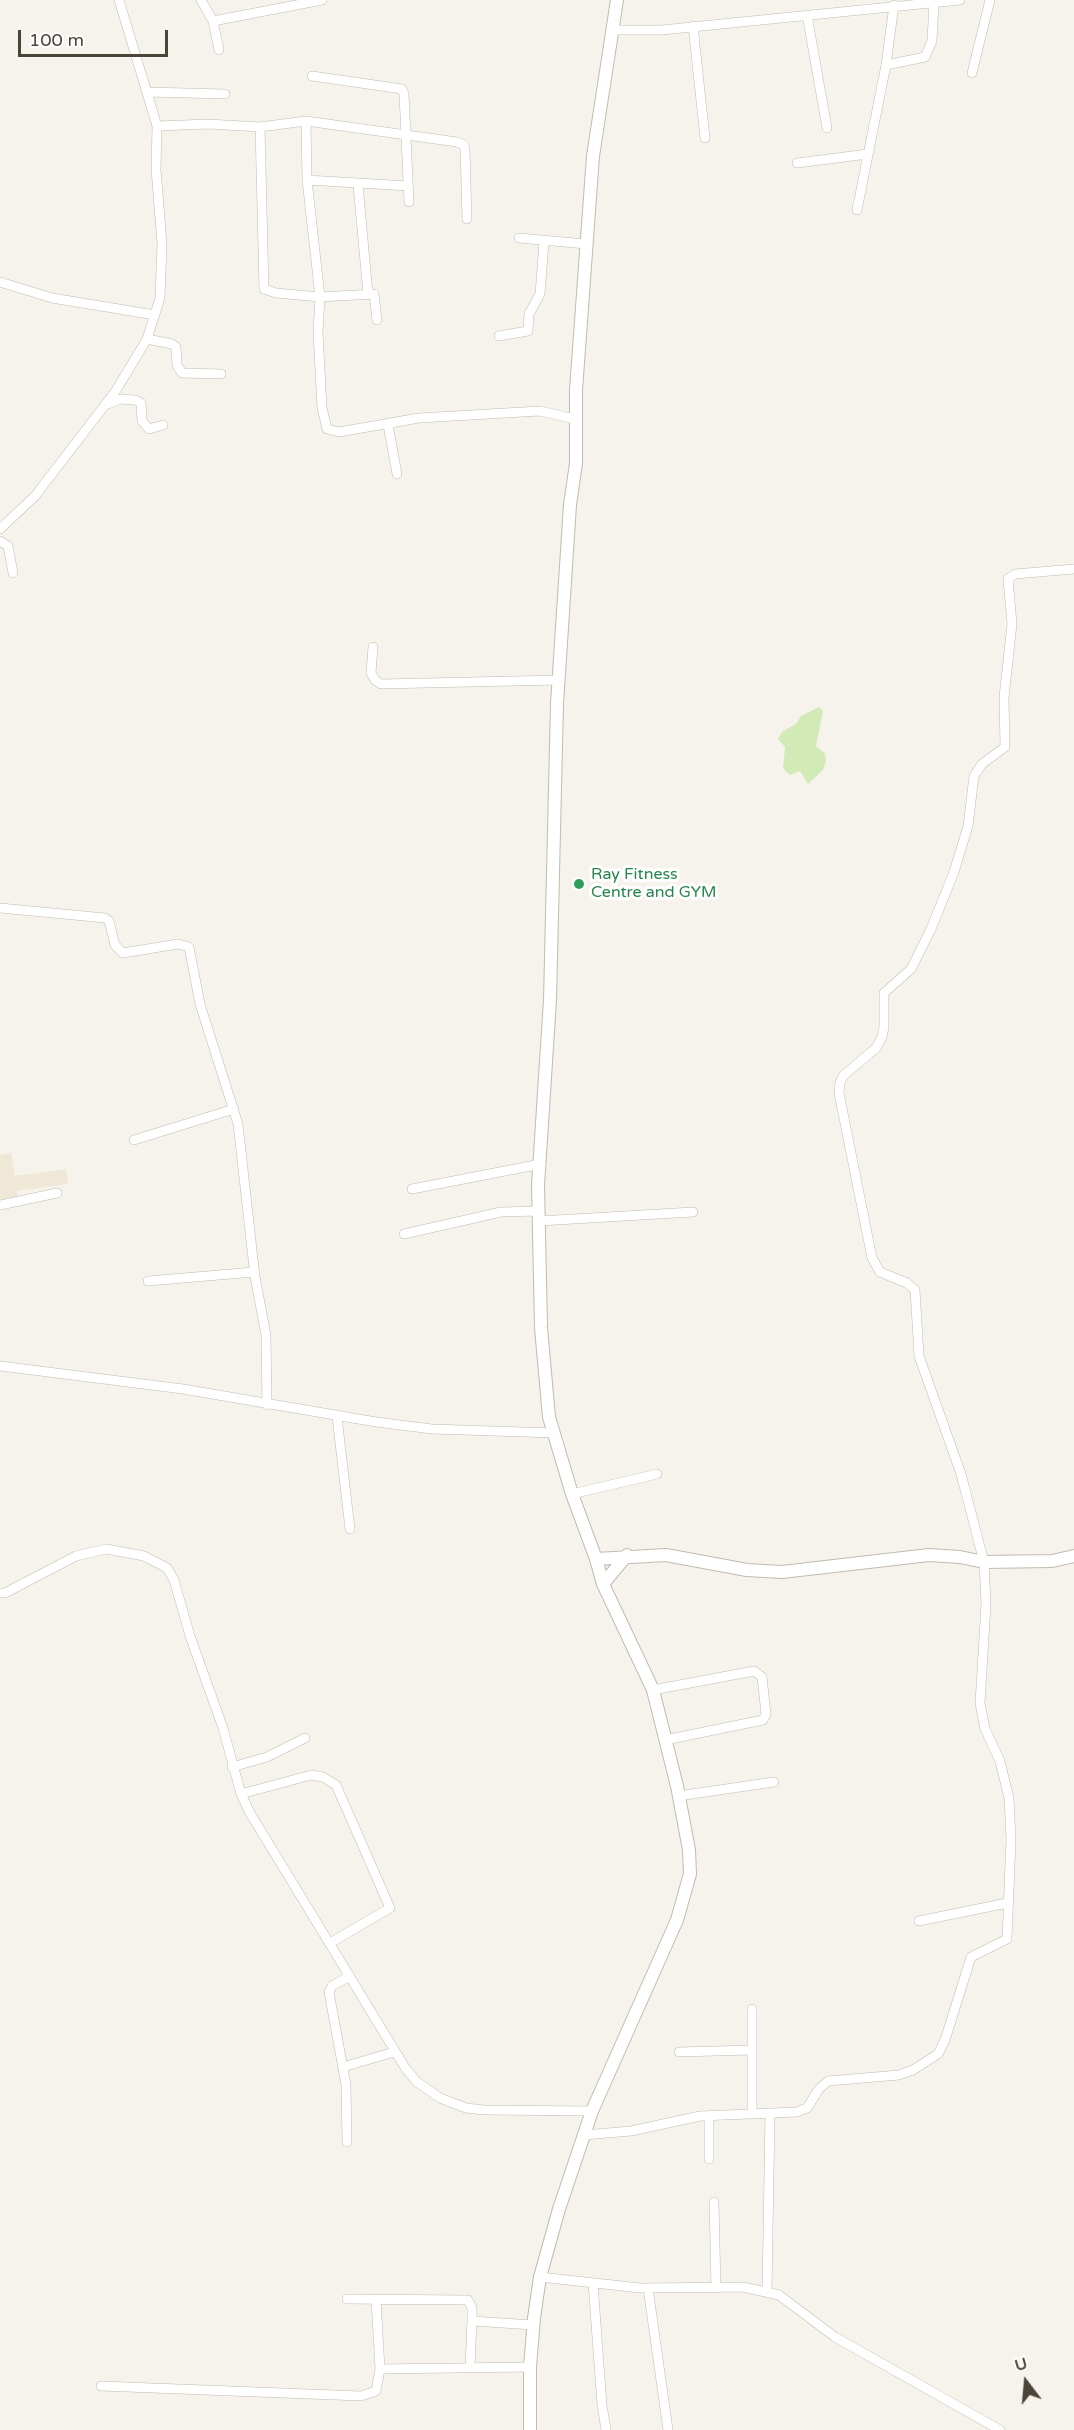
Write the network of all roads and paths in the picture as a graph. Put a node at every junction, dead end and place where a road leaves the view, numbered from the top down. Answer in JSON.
{"nodes":[{"id":1,"x":119,"y":0,"type":"edge"},
{"id":2,"x":201,"y":0,"type":"edge"},
{"id":3,"x":322,"y":0,"type":"edge"},
{"id":4,"x":617,"y":0,"type":"edge"},
{"id":5,"x":960,"y":0,"type":"edge"},
{"id":6,"x":990,"y":0,"type":"edge"},
{"id":7,"x":906,"y":2,"type":"edge"},
{"id":8,"x":934,"y":2,"type":"junction"},
{"id":9,"x":880,"y":3,"type":"edge"},
{"id":10,"x":894,"y":5,"type":"junction"},
{"id":11,"x":807,"y":15,"type":"junction"},
{"id":12,"x":213,"y":21,"type":"junction"},
{"id":13,"x":693,"y":26,"type":"junction"},
{"id":14,"x":614,"y":30,"type":"junction"},
{"id":15,"x":219,"y":50,"type":"dead end"},
{"id":16,"x":886,"y":65,"type":"junction"},
{"id":17,"x":972,"y":73,"type":"dead end"},
{"id":18,"x":312,"y":76,"type":"dead end"},
{"id":19,"x":147,"y":92,"type":"junction"},
{"id":20,"x":225,"y":94,"type":"dead end"},
{"id":21,"x":306,"y":121,"type":"junction"},
{"id":22,"x":157,"y":126,"type":"junction"},
{"id":23,"x":260,"y":127,"type":"junction"},
{"id":24,"x":826,"y":128,"type":"dead end"},
{"id":25,"x":407,"y":137,"type":"junction"},
{"id":26,"x":705,"y":138,"type":"dead end"},
{"id":27,"x":868,"y":154,"type":"junction"},
{"id":28,"x":797,"y":163,"type":"dead end"},
{"id":29,"x":307,"y":180,"type":"junction"},
{"id":30,"x":358,"y":185,"type":"junction"},
{"id":31,"x":408,"y":186,"type":"junction"},
{"id":32,"x":409,"y":202,"type":"dead end"},
{"id":33,"x":857,"y":210,"type":"dead end"},
{"id":34,"x":467,"y":219,"type":"dead end"},
{"id":35,"x":519,"y":238,"type":"dead end"},
{"id":36,"x":544,"y":242,"type":"junction"},
{"id":37,"x":586,"y":243,"type":"junction"},
{"id":38,"x":0,"y":282,"type":"edge"},
{"id":39,"x":368,"y":294,"type":"junction"},
{"id":40,"x":320,"y":297,"type":"junction"},
{"id":41,"x":155,"y":315,"type":"junction"},
{"id":42,"x":377,"y":320,"type":"dead end"},
{"id":43,"x":499,"y":336,"type":"dead end"},
{"id":44,"x":147,"y":339,"type":"junction"},
{"id":45,"x":221,"y":374,"type":"dead end"},
{"id":46,"x":106,"y":405,"type":"junction"},
{"id":47,"x":575,"y":418,"type":"junction"},
{"id":48,"x":163,"y":425,"type":"dead end"},
{"id":49,"x":388,"y":425,"type":"junction"},
{"id":50,"x":397,"y":474,"type":"dead end"},
{"id":51,"x":0,"y":529,"type":"edge"},
{"id":52,"x":0,"y":541,"type":"edge"},
{"id":53,"x":1074,"y":569,"type":"edge"},
{"id":54,"x":14,"y":573,"type":"dead end"},
{"id":55,"x":373,"y":647,"type":"dead end"},
{"id":56,"x":559,"y":680,"type":"junction"},
{"id":57,"x":0,"y":908,"type":"edge"},
{"id":58,"x":234,"y":1109,"type":"junction"},
{"id":59,"x":134,"y":1140,"type":"dead end"},
{"id":60,"x":541,"y":1164,"type":"junction"},
{"id":61,"x":412,"y":1189,"type":"dead end"},
{"id":62,"x":57,"y":1193,"type":"dead end"},
{"id":63,"x":0,"y":1205,"type":"edge"},
{"id":64,"x":693,"y":1212,"type":"dead end"},
{"id":65,"x":539,"y":1216,"type":"junction"},
{"id":66,"x":404,"y":1234,"type":"dead end"},
{"id":67,"x":254,"y":1272,"type":"junction"},
{"id":68,"x":148,"y":1281,"type":"dead end"},
{"id":69,"x":0,"y":1366,"type":"edge"},
{"id":70,"x":267,"y":1405,"type":"junction"},
{"id":71,"x":337,"y":1417,"type":"junction"},
{"id":72,"x":554,"y":1433,"type":"junction"},
{"id":73,"x":657,"y":1474,"type":"dead end"},
{"id":74,"x":572,"y":1494,"type":"junction"},
{"id":75,"x":350,"y":1529,"type":"dead end"},
{"id":76,"x":627,"y":1555,"type":"junction"},
{"id":77,"x":1074,"y":1556,"type":"edge"},
{"id":78,"x":597,"y":1559,"type":"junction"},
{"id":79,"x":984,"y":1562,"type":"junction"},
{"id":80,"x":603,"y":1584,"type":"junction"},
{"id":81,"x":0,"y":1593,"type":"edge"},
{"id":82,"x":653,"y":1690,"type":"junction"},
{"id":83,"x":305,"y":1738,"type":"dead end"},
{"id":84,"x":665,"y":1740,"type":"junction"},
{"id":85,"x":232,"y":1767,"type":"junction"},
{"id":86,"x":774,"y":1782,"type":"dead end"},
{"id":87,"x":241,"y":1794,"type":"junction"},
{"id":88,"x":678,"y":1796,"type":"junction"},
{"id":89,"x":1007,"y":1903,"type":"junction"},
{"id":90,"x":919,"y":1921,"type":"dead end"},
{"id":91,"x":330,"y":1943,"type":"junction"},
{"id":92,"x":350,"y":1976,"type":"junction"},
{"id":93,"x":752,"y":2009,"type":"dead end"},
{"id":94,"x":752,"y":2050,"type":"junction"},
{"id":95,"x":394,"y":2052,"type":"junction"},
{"id":96,"x":679,"y":2052,"type":"dead end"},
{"id":97,"x":343,"y":2067,"type":"junction"},
{"id":98,"x":592,"y":2111,"type":"junction"},
{"id":99,"x":752,"y":2114,"type":"junction"},
{"id":100,"x":770,"y":2115,"type":"junction"},
{"id":101,"x":709,"y":2116,"type":"junction"},
{"id":102,"x":583,"y":2135,"type":"junction"},
{"id":103,"x":347,"y":2142,"type":"dead end"},
{"id":104,"x":709,"y":2159,"type":"dead end"},
{"id":105,"x":714,"y":2202,"type":"dead end"},
{"id":106,"x":540,"y":2277,"type":"junction"},
{"id":107,"x":593,"y":2283,"type":"junction"},
{"id":108,"x":648,"y":2288,"type":"junction"},
{"id":109,"x":716,"y":2288,"type":"junction"},
{"id":110,"x":767,"y":2291,"type":"junction"},
{"id":111,"x":347,"y":2299,"type":"dead end"},
{"id":112,"x":376,"y":2299,"type":"junction"},
{"id":113,"x":472,"y":2321,"type":"junction"},
{"id":114,"x":533,"y":2325,"type":"junction"},
{"id":115,"x":470,"y":2367,"type":"junction"},
{"id":116,"x":530,"y":2367,"type":"junction"},
{"id":117,"x":380,"y":2369,"type":"junction"},
{"id":118,"x":102,"y":2386,"type":"dead end"},
{"id":119,"x":530,"y":2430,"type":"edge"},
{"id":120,"x":606,"y":2430,"type":"edge"},
{"id":121,"x":668,"y":2430,"type":"edge"},
{"id":122,"x":1000,"y":2430,"type":"edge"}],
"edges":[{"from":1,"to":19,"type":"street"},
{"from":2,"to":12,"type":"street"},
{"from":3,"to":12,"type":"street"},
{"from":4,"to":14,"type":"street"},
{"from":5,"to":8,"type":"street"},
{"from":6,"to":17,"type":"street"},
{"from":7,"to":8,"type":"street"},
{"from":7,"to":10,"type":"street"},
{"from":8,"to":16,"type":"street"},
{"from":9,"to":10,"type":"street"},
{"from":9,"to":11,"type":"street"},
{"from":10,"to":16,"type":"street"},
{"from":11,"to":13,"type":"street"},
{"from":11,"to":24,"type":"street"},
{"from":12,"to":15,"type":"street"},
{"from":13,"to":14,"type":"street"},
{"from":13,"to":26,"type":"street"},
{"from":14,"to":37,"type":"street"},
{"from":16,"to":27,"type":"street"},
{"from":18,"to":25,"type":"street"},
{"from":19,"to":20,"type":"street"},
{"from":19,"to":22,"type":"street"},
{"from":21,"to":23,"type":"street"},
{"from":21,"to":25,"type":"street"},
{"from":21,"to":29,"type":"street"},
{"from":22,"to":23,"type":"street"},
{"from":22,"to":41,"type":"street"},
{"from":23,"to":40,"type":"street"},
{"from":25,"to":31,"type":"street"},
{"from":25,"to":34,"type":"street"},
{"from":27,"to":28,"type":"street"},
{"from":27,"to":33,"type":"street"},
{"from":29,"to":30,"type":"street"},
{"from":29,"to":40,"type":"street"},
{"from":30,"to":31,"type":"street"},
{"from":30,"to":39,"type":"street"},
{"from":31,"to":32,"type":"street"},
{"from":35,"to":36,"type":"street"},
{"from":36,"to":37,"type":"street"},
{"from":36,"to":43,"type":"street"},
{"from":37,"to":47,"type":"street"},
{"from":38,"to":41,"type":"street"},
{"from":39,"to":40,"type":"street"},
{"from":39,"to":42,"type":"street"},
{"from":40,"to":49,"type":"street"},
{"from":41,"to":44,"type":"street"},
{"from":44,"to":45,"type":"street"},
{"from":44,"to":46,"type":"street"},
{"from":46,"to":48,"type":"street"},
{"from":46,"to":51,"type":"street"},
{"from":47,"to":49,"type":"street"},
{"from":47,"to":56,"type":"street"},
{"from":49,"to":50,"type":"street"},
{"from":52,"to":54,"type":"street"},
{"from":53,"to":79,"type":"street"},
{"from":55,"to":56,"type":"street"},
{"from":56,"to":60,"type":"street"},
{"from":57,"to":58,"type":"street"},
{"from":58,"to":59,"type":"street"},
{"from":58,"to":67,"type":"street"},
{"from":60,"to":61,"type":"street"},
{"from":60,"to":65,"type":"street"},
{"from":62,"to":63,"type":"street"},
{"from":64,"to":65,"type":"street"},
{"from":65,"to":66,"type":"street"},
{"from":65,"to":72,"type":"street"},
{"from":67,"to":68,"type":"street"},
{"from":67,"to":70,"type":"street"},
{"from":69,"to":70,"type":"street"},
{"from":70,"to":71,"type":"street"},
{"from":71,"to":72,"type":"street"},
{"from":71,"to":75,"type":"street"},
{"from":72,"to":74,"type":"street"},
{"from":73,"to":74,"type":"street"},
{"from":74,"to":78,"type":"street"},
{"from":76,"to":78,"type":"street"},
{"from":76,"to":79,"type":"street"},
{"from":76,"to":80,"type":"street"},
{"from":77,"to":79,"type":"street"},
{"from":78,"to":80,"type":"street"},
{"from":79,"to":89,"type":"street"},
{"from":80,"to":82,"type":"street"},
{"from":81,"to":85,"type":"street"},
{"from":82,"to":84,"type":"street"},
{"from":82,"to":84,"type":"street"},
{"from":83,"to":85,"type":"street"},
{"from":84,"to":88,"type":"street"},
{"from":85,"to":87,"type":"street"},
{"from":86,"to":88,"type":"street"},
{"from":87,"to":91,"type":"street"},
{"from":87,"to":91,"type":"street"},
{"from":88,"to":98,"type":"street"},
{"from":89,"to":90,"type":"street"},
{"from":89,"to":100,"type":"street"},
{"from":91,"to":92,"type":"street"},
{"from":92,"to":95,"type":"street"},
{"from":92,"to":97,"type":"street"},
{"from":93,"to":94,"type":"street"},
{"from":94,"to":96,"type":"street"},
{"from":94,"to":99,"type":"street"},
{"from":95,"to":97,"type":"street"},
{"from":95,"to":98,"type":"street"},
{"from":97,"to":103,"type":"street"},
{"from":98,"to":102,"type":"street"},
{"from":99,"to":100,"type":"street"},
{"from":99,"to":101,"type":"street"},
{"from":100,"to":110,"type":"street"},
{"from":101,"to":102,"type":"street"},
{"from":101,"to":104,"type":"street"},
{"from":102,"to":106,"type":"street"},
{"from":105,"to":109,"type":"street"},
{"from":106,"to":107,"type":"street"},
{"from":106,"to":114,"type":"street"},
{"from":107,"to":108,"type":"street"},
{"from":107,"to":120,"type":"street"},
{"from":108,"to":109,"type":"street"},
{"from":108,"to":121,"type":"street"},
{"from":109,"to":110,"type":"street"},
{"from":110,"to":122,"type":"street"},
{"from":111,"to":112,"type":"street"},
{"from":112,"to":113,"type":"street"},
{"from":112,"to":117,"type":"street"},
{"from":113,"to":114,"type":"street"},
{"from":113,"to":115,"type":"street"},
{"from":114,"to":116,"type":"street"},
{"from":115,"to":116,"type":"street"},
{"from":115,"to":117,"type":"street"},
{"from":116,"to":119,"type":"street"},
{"from":117,"to":118,"type":"street"}]}
